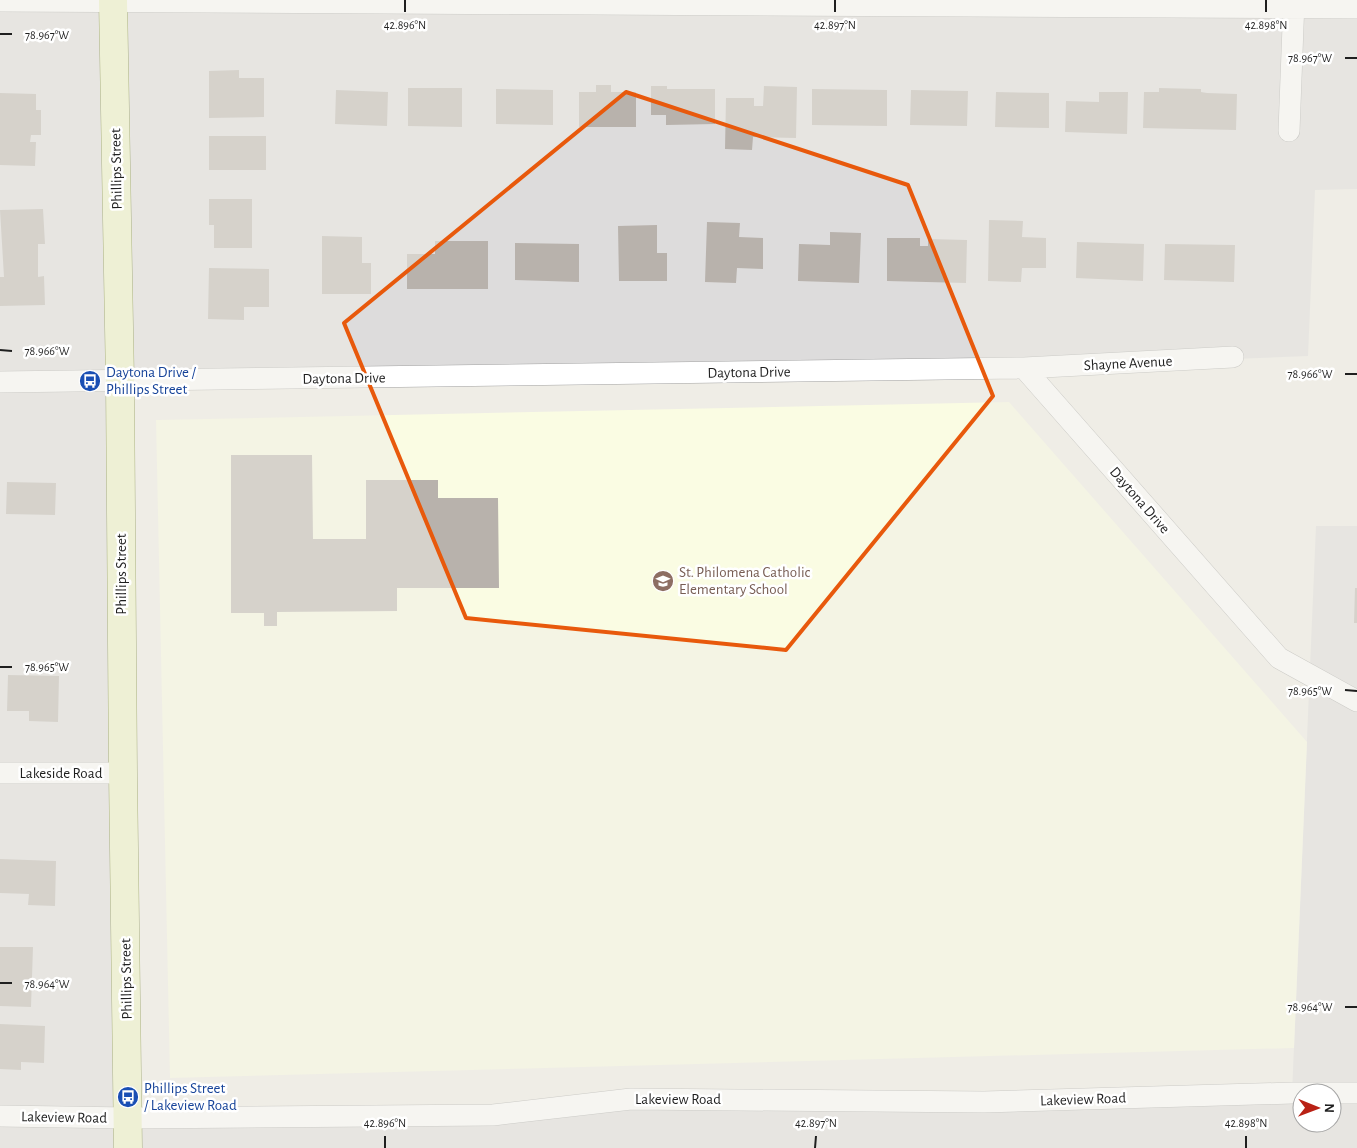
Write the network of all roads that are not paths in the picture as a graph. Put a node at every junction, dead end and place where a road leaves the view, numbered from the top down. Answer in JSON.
{"nodes":[{"id":1,"x":112,"y":0,"type":"edge"},
{"id":2,"x":0,"y":1,"type":"edge"},
{"id":3,"x":1294,"y":4,"type":"edge"},
{"id":4,"x":1357,"y":8,"type":"edge"},
{"id":5,"x":1289,"y":131,"type":"dead end"},
{"id":6,"x":1233,"y":358,"type":"dead end"},
{"id":7,"x":1024,"y":368,"type":"junction"},
{"id":8,"x":120,"y":381,"type":"junction"},
{"id":9,"x":0,"y":382,"type":"edge"},
{"id":10,"x":1357,"y":701,"type":"edge"},
{"id":11,"x":0,"y":773,"type":"edge"},
{"id":12,"x":123,"y":773,"type":"junction"},
{"id":13,"x":1357,"y":1093,"type":"edge"},
{"id":14,"x":0,"y":1116,"type":"edge"},
{"id":15,"x":128,"y":1118,"type":"junction"},
{"id":16,"x":128,"y":1148,"type":"edge"}],
"edges":[{"from":1,"to":2,"type":"street"},
{"from":1,"to":3,"type":"street"},
{"from":1,"to":8,"type":"street","name":"Phillips Street"},
{"from":3,"to":4,"type":"street"},
{"from":3,"to":5,"type":"street"},
{"from":6,"to":7,"type":"street","name":"Shayne Avenue"},
{"from":7,"to":8,"type":"street","name":"Daytona Drive"},
{"from":7,"to":10,"type":"street","name":"Daytona Drive"},
{"from":8,"to":9,"type":"street","name":"Daytona Drive"},
{"from":8,"to":12,"type":"street","name":"Phillips Street"},
{"from":11,"to":12,"type":"street","name":"Lakeside Road"},
{"from":12,"to":15,"type":"street","name":"Phillips Street"},
{"from":13,"to":15,"type":"street","name":"Lakeview Road"},
{"from":14,"to":15,"type":"street","name":"Lakeview Road"},
{"from":15,"to":16,"type":"street","name":"Phillips Street"}]}
